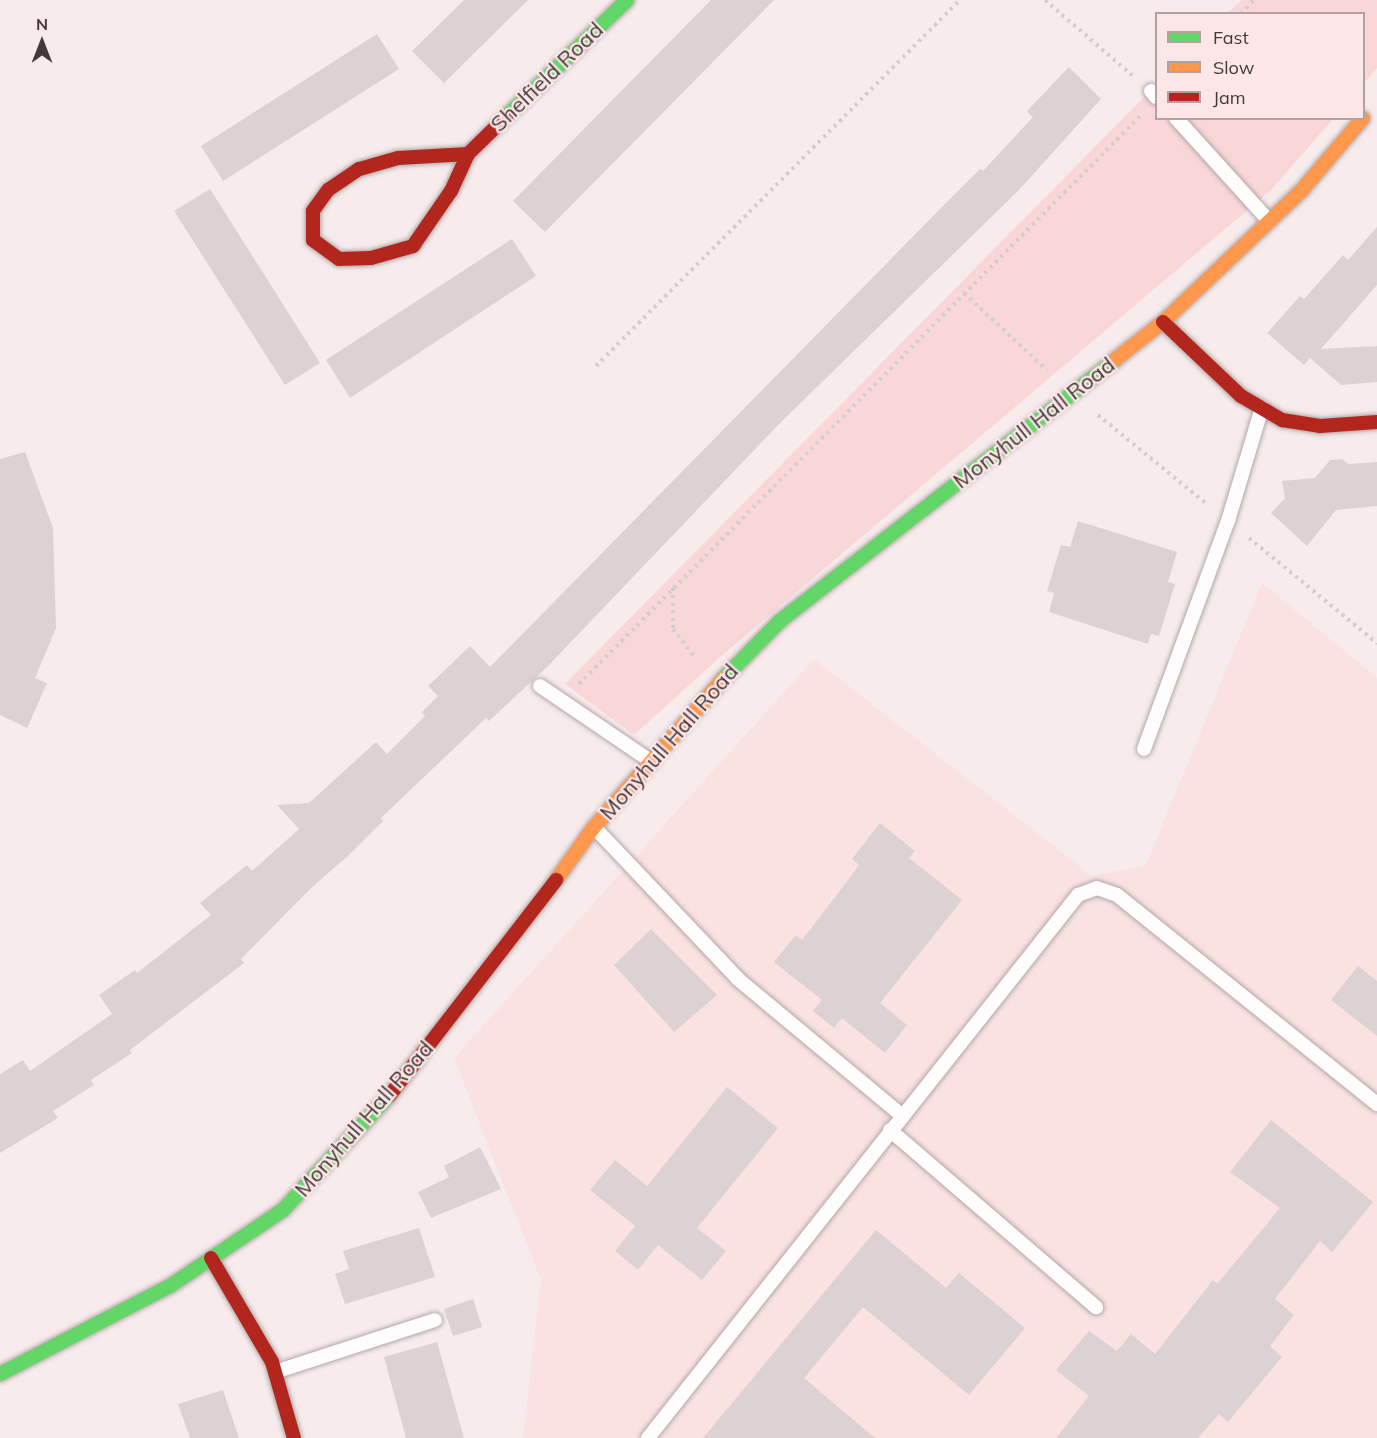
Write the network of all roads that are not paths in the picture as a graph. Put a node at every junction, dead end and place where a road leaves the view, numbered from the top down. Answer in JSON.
{"nodes":[{"id":1,"x":627,"y":0,"type":"edge"},
{"id":2,"x":1178,"y":120,"type":"edge"},
{"id":3,"x":1362,"y":120,"type":"edge"},
{"id":4,"x":468,"y":154,"type":"junction"},
{"id":5,"x":1269,"y":221,"type":"junction"},
{"id":6,"x":1162,"y":322,"type":"junction"},
{"id":7,"x":1262,"y":408,"type":"junction"},
{"id":8,"x":1377,"y":422,"type":"edge"},
{"id":9,"x":540,"y":686,"type":"dead end"},
{"id":10,"x":1144,"y":749,"type":"dead end"},
{"id":11,"x":652,"y":762,"type":"junction"},
{"id":12,"x":594,"y":827,"type":"junction"},
{"id":13,"x":1377,"y":1104,"type":"edge"},
{"id":14,"x":901,"y":1115,"type":"junction"},
{"id":15,"x":890,"y":1130,"type":"junction"},
{"id":16,"x":211,"y":1258,"type":"junction"},
{"id":17,"x":1096,"y":1307,"type":"dead end"},
{"id":18,"x":435,"y":1320,"type":"dead end"},
{"id":19,"x":275,"y":1372,"type":"junction"},
{"id":20,"x":0,"y":1374,"type":"edge"},
{"id":21,"x":294,"y":1438,"type":"edge"},
{"id":22,"x":648,"y":1438,"type":"edge"}],
"edges":[{"from":1,"to":4,"type":"street","name":"Shelfield Road"},
{"from":2,"to":5,"type":"lane"},
{"from":3,"to":5,"type":"street","name":"Monyhull Hall Road"},
{"from":4,"to":4,"type":"street","name":"Shelfield Road"},
{"from":5,"to":6,"type":"street","name":"Monyhull Hall Road"},
{"from":6,"to":7,"type":"street"},
{"from":6,"to":11,"type":"street","name":"Monyhull Hall Road"},
{"from":7,"to":8,"type":"street"},
{"from":7,"to":10,"type":"lane"},
{"from":9,"to":11,"type":"lane"},
{"from":11,"to":12,"type":"street","name":"Monyhull Hall Road"},
{"from":12,"to":14,"type":"lane"},
{"from":12,"to":16,"type":"street","name":"Monyhull Hall Road"},
{"from":13,"to":14,"type":"lane"},
{"from":14,"to":15,"type":"lane"},
{"from":15,"to":17,"type":"lane"},
{"from":15,"to":22,"type":"lane"},
{"from":16,"to":19,"type":"street"},
{"from":16,"to":20,"type":"street","name":"Monyhull Hall Road"},
{"from":18,"to":19,"type":"lane"},
{"from":19,"to":21,"type":"street"}]}
